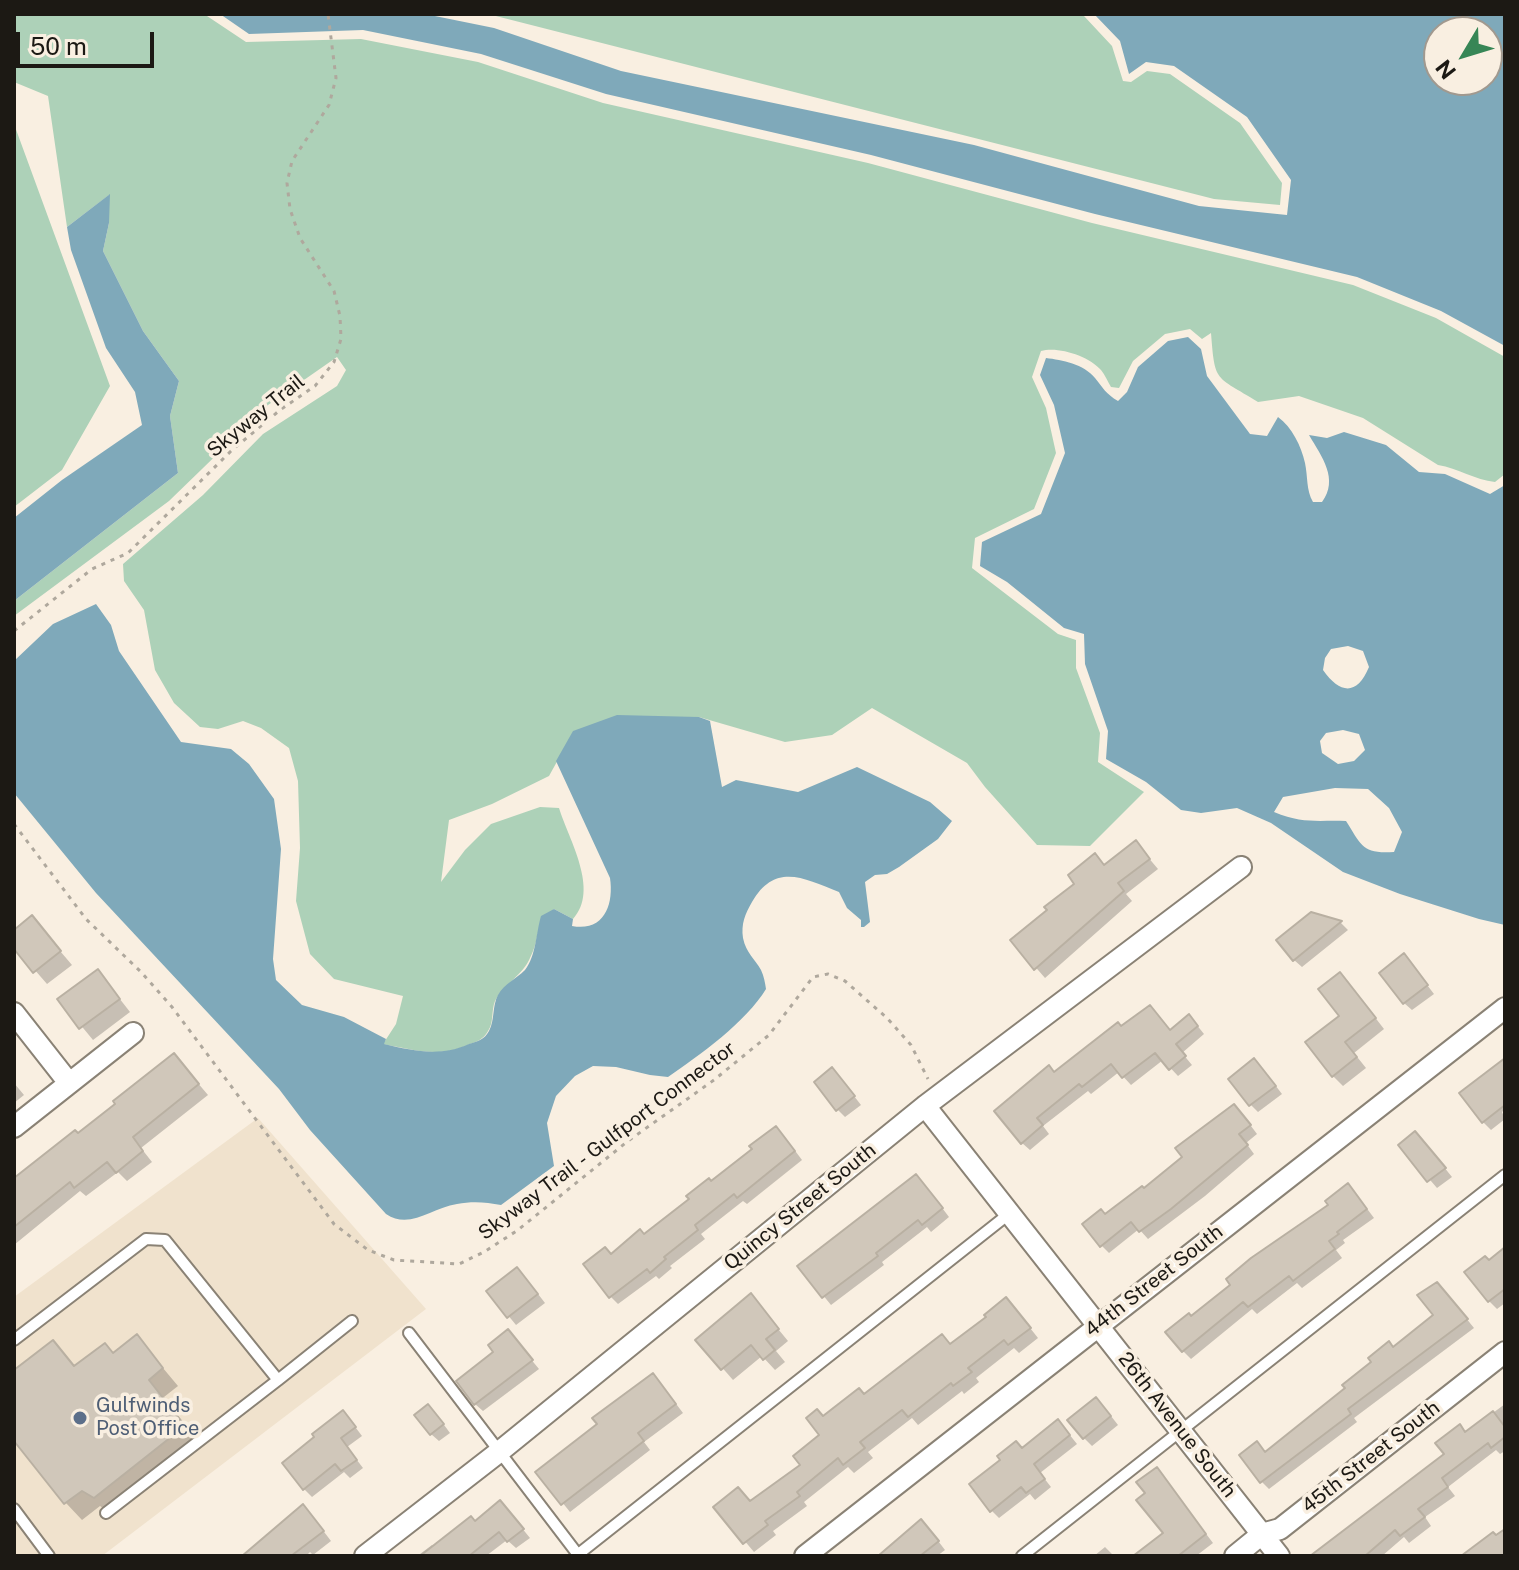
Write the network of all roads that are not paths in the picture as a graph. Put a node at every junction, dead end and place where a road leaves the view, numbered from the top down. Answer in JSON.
{"nodes":[{"id":1,"x":1241,"y":867,"type":"dead end"},
{"id":2,"x":1505,"y":1008,"type":"edge"},
{"id":3,"x":14,"y":1013,"type":"edge"},
{"id":4,"x":133,"y":1033,"type":"dead end"},
{"id":5,"x":69,"y":1083,"type":"junction"},
{"id":6,"x":925,"y":1106,"type":"junction"},
{"id":7,"x":14,"y":1127,"type":"edge"},
{"id":8,"x":1505,"y":1175,"type":"edge"},
{"id":9,"x":1010,"y":1213,"type":"junction"},
{"id":10,"x":352,"y":1321,"type":"dead end"},
{"id":11,"x":1099,"y":1324,"type":"junction"},
{"id":12,"x":409,"y":1333,"type":"dead end"},
{"id":13,"x":14,"y":1340,"type":"edge"},
{"id":14,"x":1505,"y":1352,"type":"edge"},
{"id":15,"x":278,"y":1380,"type":"junction"},
{"id":16,"x":1181,"y":1430,"type":"junction"},
{"id":17,"x":499,"y":1452,"type":"junction"},
{"id":18,"x":14,"y":1509,"type":"edge"},
{"id":19,"x":106,"y":1513,"type":"dead end"},
{"id":20,"x":1262,"y":1534,"type":"junction"},
{"id":21,"x":49,"y":1556,"type":"edge"},
{"id":22,"x":365,"y":1556,"type":"edge"},
{"id":23,"x":578,"y":1556,"type":"edge"},
{"id":24,"x":805,"y":1556,"type":"edge"},
{"id":25,"x":1022,"y":1556,"type":"edge"},
{"id":26,"x":1235,"y":1556,"type":"edge"},
{"id":27,"x":1279,"y":1556,"type":"edge"}],
"edges":[{"from":1,"to":6,"type":"street","name":"Quincy Street South"},
{"from":2,"to":11,"type":"street","name":"44th Street South"},
{"from":3,"to":5,"type":"street"},
{"from":4,"to":5,"type":"street"},
{"from":5,"to":7,"type":"street"},
{"from":6,"to":9,"type":"street","name":"26th Avenue South"},
{"from":6,"to":17,"type":"street","name":"Quincy Street South"},
{"from":8,"to":16,"type":"lane"},
{"from":9,"to":11,"type":"street","name":"26th Avenue South"},
{"from":9,"to":23,"type":"lane"},
{"from":10,"to":15,"type":"lane"},
{"from":11,"to":16,"type":"street","name":"26th Avenue South"},
{"from":11,"to":24,"type":"street","name":"44th Street South"},
{"from":12,"to":17,"type":"lane"},
{"from":13,"to":15,"type":"lane"},
{"from":14,"to":20,"type":"street","name":"45th Street South"},
{"from":15,"to":19,"type":"lane"},
{"from":16,"to":20,"type":"street","name":"26th Avenue South"},
{"from":16,"to":25,"type":"lane"},
{"from":17,"to":22,"type":"street","name":"Quincy Street South"},
{"from":17,"to":23,"type":"lane"},
{"from":18,"to":21,"type":"lane"},
{"from":20,"to":26,"type":"street","name":"45th Street South"},
{"from":20,"to":27,"type":"street","name":"26th Avenue South"}]}
